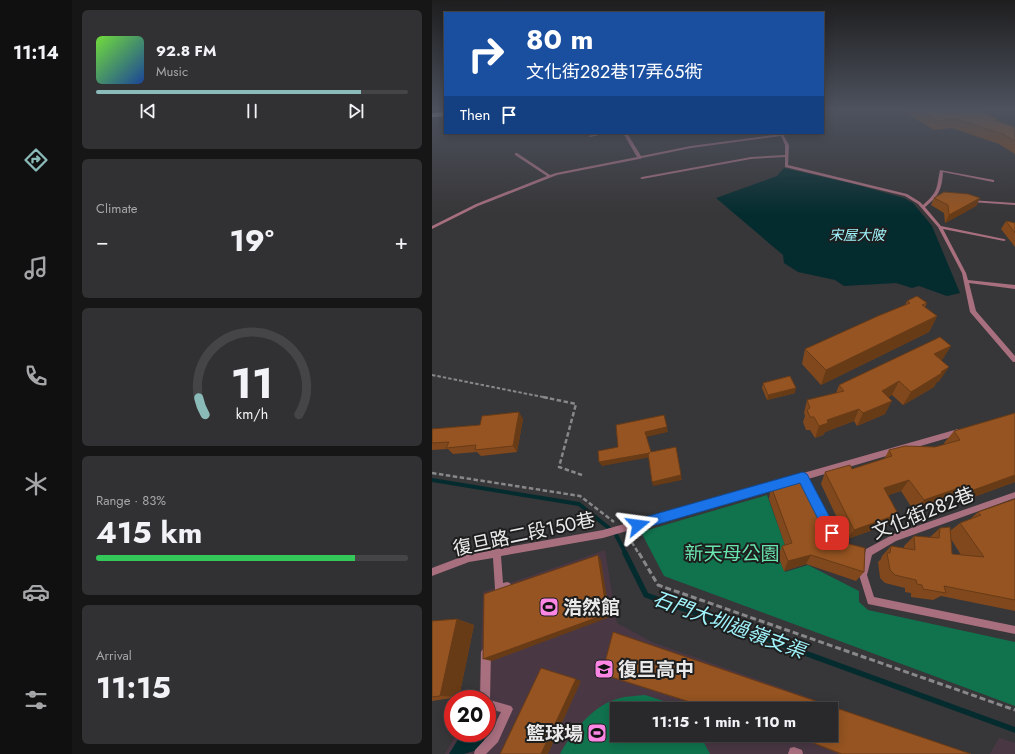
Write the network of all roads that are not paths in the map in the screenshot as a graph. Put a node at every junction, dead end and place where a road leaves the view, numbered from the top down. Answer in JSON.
{"nodes":[{"id":1,"x":632,"y":144,"type":"edge"},
{"id":2,"x":711,"y":144,"type":"edge"},
{"id":3,"x":787,"y":144,"type":"edge"},
{"id":4,"x":516,"y":154,"type":"dead end"},
{"id":5,"x":787,"y":156,"type":"junction"},
{"id":6,"x":640,"y":158,"type":"junction"},
{"id":7,"x":550,"y":176,"type":"junction"},
{"id":8,"x":642,"y":178,"type":"dead end"},
{"id":9,"x":993,"y":181,"type":"dead end"},
{"id":10,"x":936,"y":197,"type":"junction"},
{"id":11,"x":942,"y":197,"type":"edge"},
{"id":12,"x":967,"y":200,"type":"edge"},
{"id":13,"x":1015,"y":204,"type":"edge"},
{"id":14,"x":922,"y":207,"type":"junction"},
{"id":15,"x":940,"y":227,"type":"junction"},
{"id":16,"x":432,"y":228,"type":"edge"},
{"id":17,"x":1004,"y":240,"type":"dead end"},
{"id":18,"x":966,"y":281,"type":"junction"},
{"id":19,"x":1015,"y":287,"type":"edge"},
{"id":20,"x":1015,"y":360,"type":"edge"},
{"id":21,"x":962,"y":431,"type":"edge"},
{"id":22,"x":803,"y":477,"type":"junction"},
{"id":23,"x":1015,"y":495,"type":"edge"},
{"id":24,"x":846,"y":549,"type":"edge"},
{"id":25,"x":497,"y":553,"type":"junction"},
{"id":26,"x":432,"y":572,"type":"edge"},
{"id":27,"x":514,"y":584,"type":"edge"},
{"id":28,"x":1015,"y":630,"type":"edge"},
{"id":29,"x":486,"y":646,"type":"edge"},
{"id":30,"x":485,"y":690,"type":"edge"},
{"id":31,"x":496,"y":706,"type":"edge"},
{"id":32,"x":496,"y":734,"type":"edge"},
{"id":33,"x":490,"y":742,"type":"edge"},
{"id":34,"x":479,"y":754,"type":"edge"},
{"id":35,"x":794,"y":754,"type":"edge"},
{"id":36,"x":798,"y":754,"type":"edge"}],
"edges":[{"from":1,"to":6,"type":"lane"},
{"from":2,"to":6,"type":"lane"},
{"from":3,"to":5,"type":"lane"},
{"from":4,"to":7,"type":"lane"},
{"from":5,"to":8,"type":"lane"},
{"from":5,"to":14,"type":"lane"},
{"from":6,"to":7,"type":"lane"},
{"from":7,"to":16,"type":"lane"},
{"from":9,"to":10,"type":"lane"},
{"from":10,"to":11,"type":"lane"},
{"from":10,"to":14,"type":"lane"},
{"from":12,"to":13,"type":"lane"},
{"from":14,"to":15,"type":"lane"},
{"from":15,"to":17,"type":"lane"},
{"from":15,"to":18,"type":"lane"},
{"from":18,"to":19,"type":"lane"},
{"from":18,"to":20,"type":"lane"},
{"from":21,"to":22,"type":"lane","name":"復旦路二段150巷"},
{"from":22,"to":24,"type":"lane"},
{"from":22,"to":25,"type":"lane","name":"復旦路二段150巷"},
{"from":23,"to":28,"type":"lane","name":"文化街282巷"},
{"from":25,"to":26,"type":"lane","name":"復旦路二段150巷"},
{"from":25,"to":27,"type":"lane"},
{"from":29,"to":30,"type":"lane"},
{"from":31,"to":32,"type":"lane"},
{"from":33,"to":34,"type":"lane"},
{"from":35,"to":36,"type":"lane"}]}
